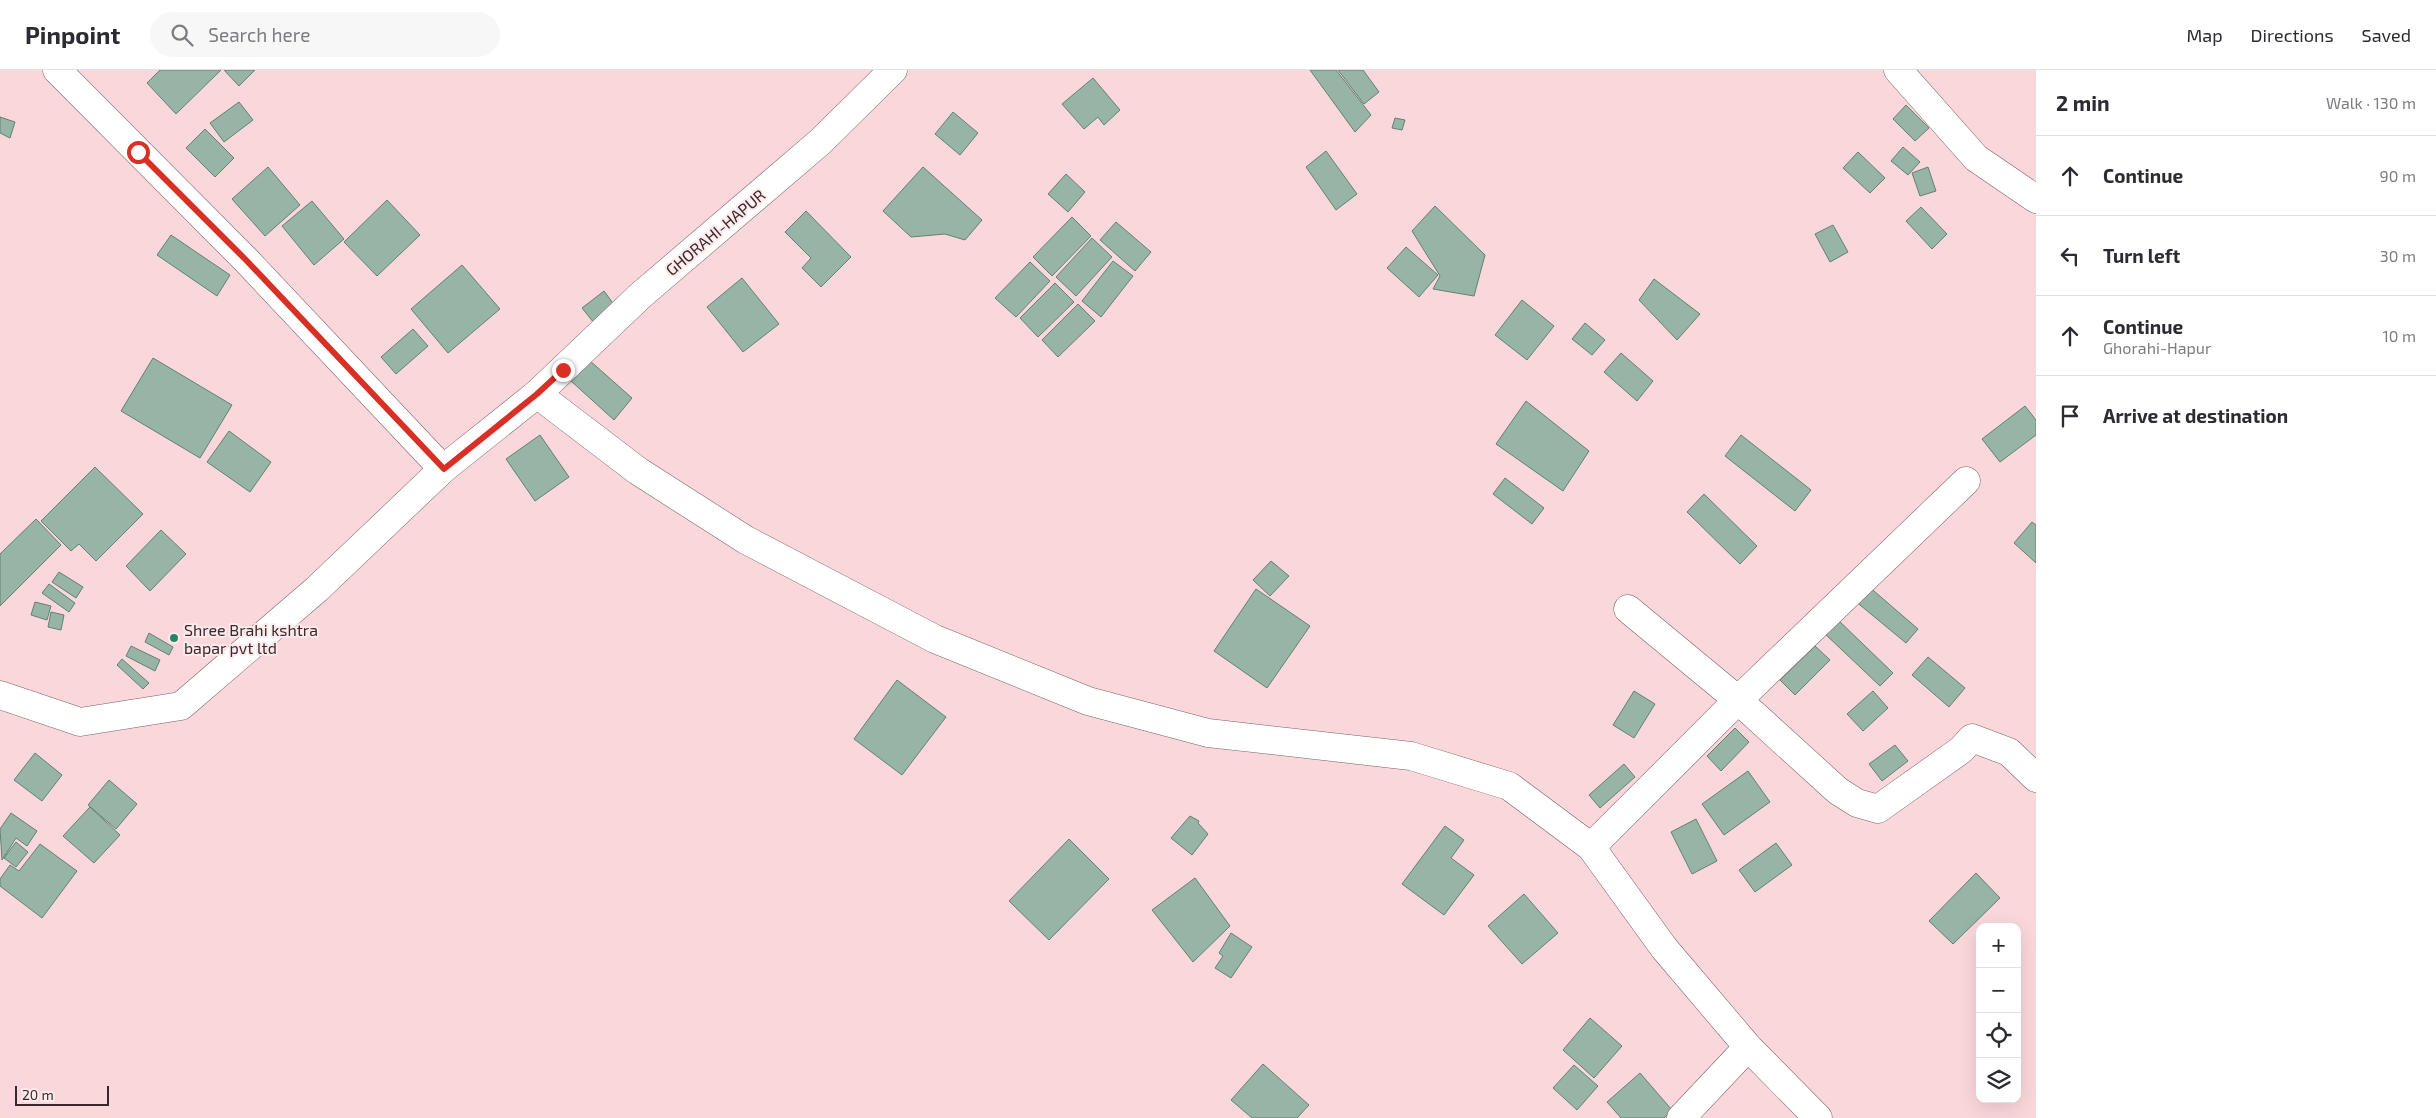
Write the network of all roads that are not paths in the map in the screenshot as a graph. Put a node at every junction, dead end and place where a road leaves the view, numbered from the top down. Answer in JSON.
{"nodes":[{"id":1,"x":57,"y":70,"type":"edge"},
{"id":2,"x":894,"y":70,"type":"edge"},
{"id":3,"x":1898,"y":70,"type":"edge"},
{"id":4,"x":2036,"y":199,"type":"edge"},
{"id":5,"x":537,"y":394,"type":"junction"},
{"id":6,"x":444,"y":469,"type":"junction"},
{"id":7,"x":1966,"y":481,"type":"dead end"},
{"id":8,"x":1628,"y":609,"type":"dead end"},
{"id":9,"x":0,"y":695,"type":"edge"},
{"id":10,"x":1738,"y":700,"type":"junction"},
{"id":11,"x":2036,"y":778,"type":"edge"},
{"id":12,"x":1591,"y":848,"type":"junction"},
{"id":13,"x":1748,"y":1047,"type":"junction"},
{"id":14,"x":1681,"y":1118,"type":"edge"},
{"id":15,"x":1818,"y":1118,"type":"edge"}],
"edges":[{"from":1,"to":6,"type":"street"},
{"from":2,"to":5,"type":"street","name":"GHORAHI-HAPUR"},
{"from":3,"to":4,"type":"street"},
{"from":5,"to":6,"type":"street","name":"GHORAHI-HAPUR"},
{"from":5,"to":12,"type":"street"},
{"from":6,"to":9,"type":"street","name":"GHORAHI-HAPUR"},
{"from":7,"to":10,"type":"street"},
{"from":8,"to":10,"type":"street"},
{"from":10,"to":11,"type":"street"},
{"from":10,"to":12,"type":"street"},
{"from":12,"to":13,"type":"street"},
{"from":13,"to":14,"type":"street"},
{"from":13,"to":15,"type":"street"}]}
